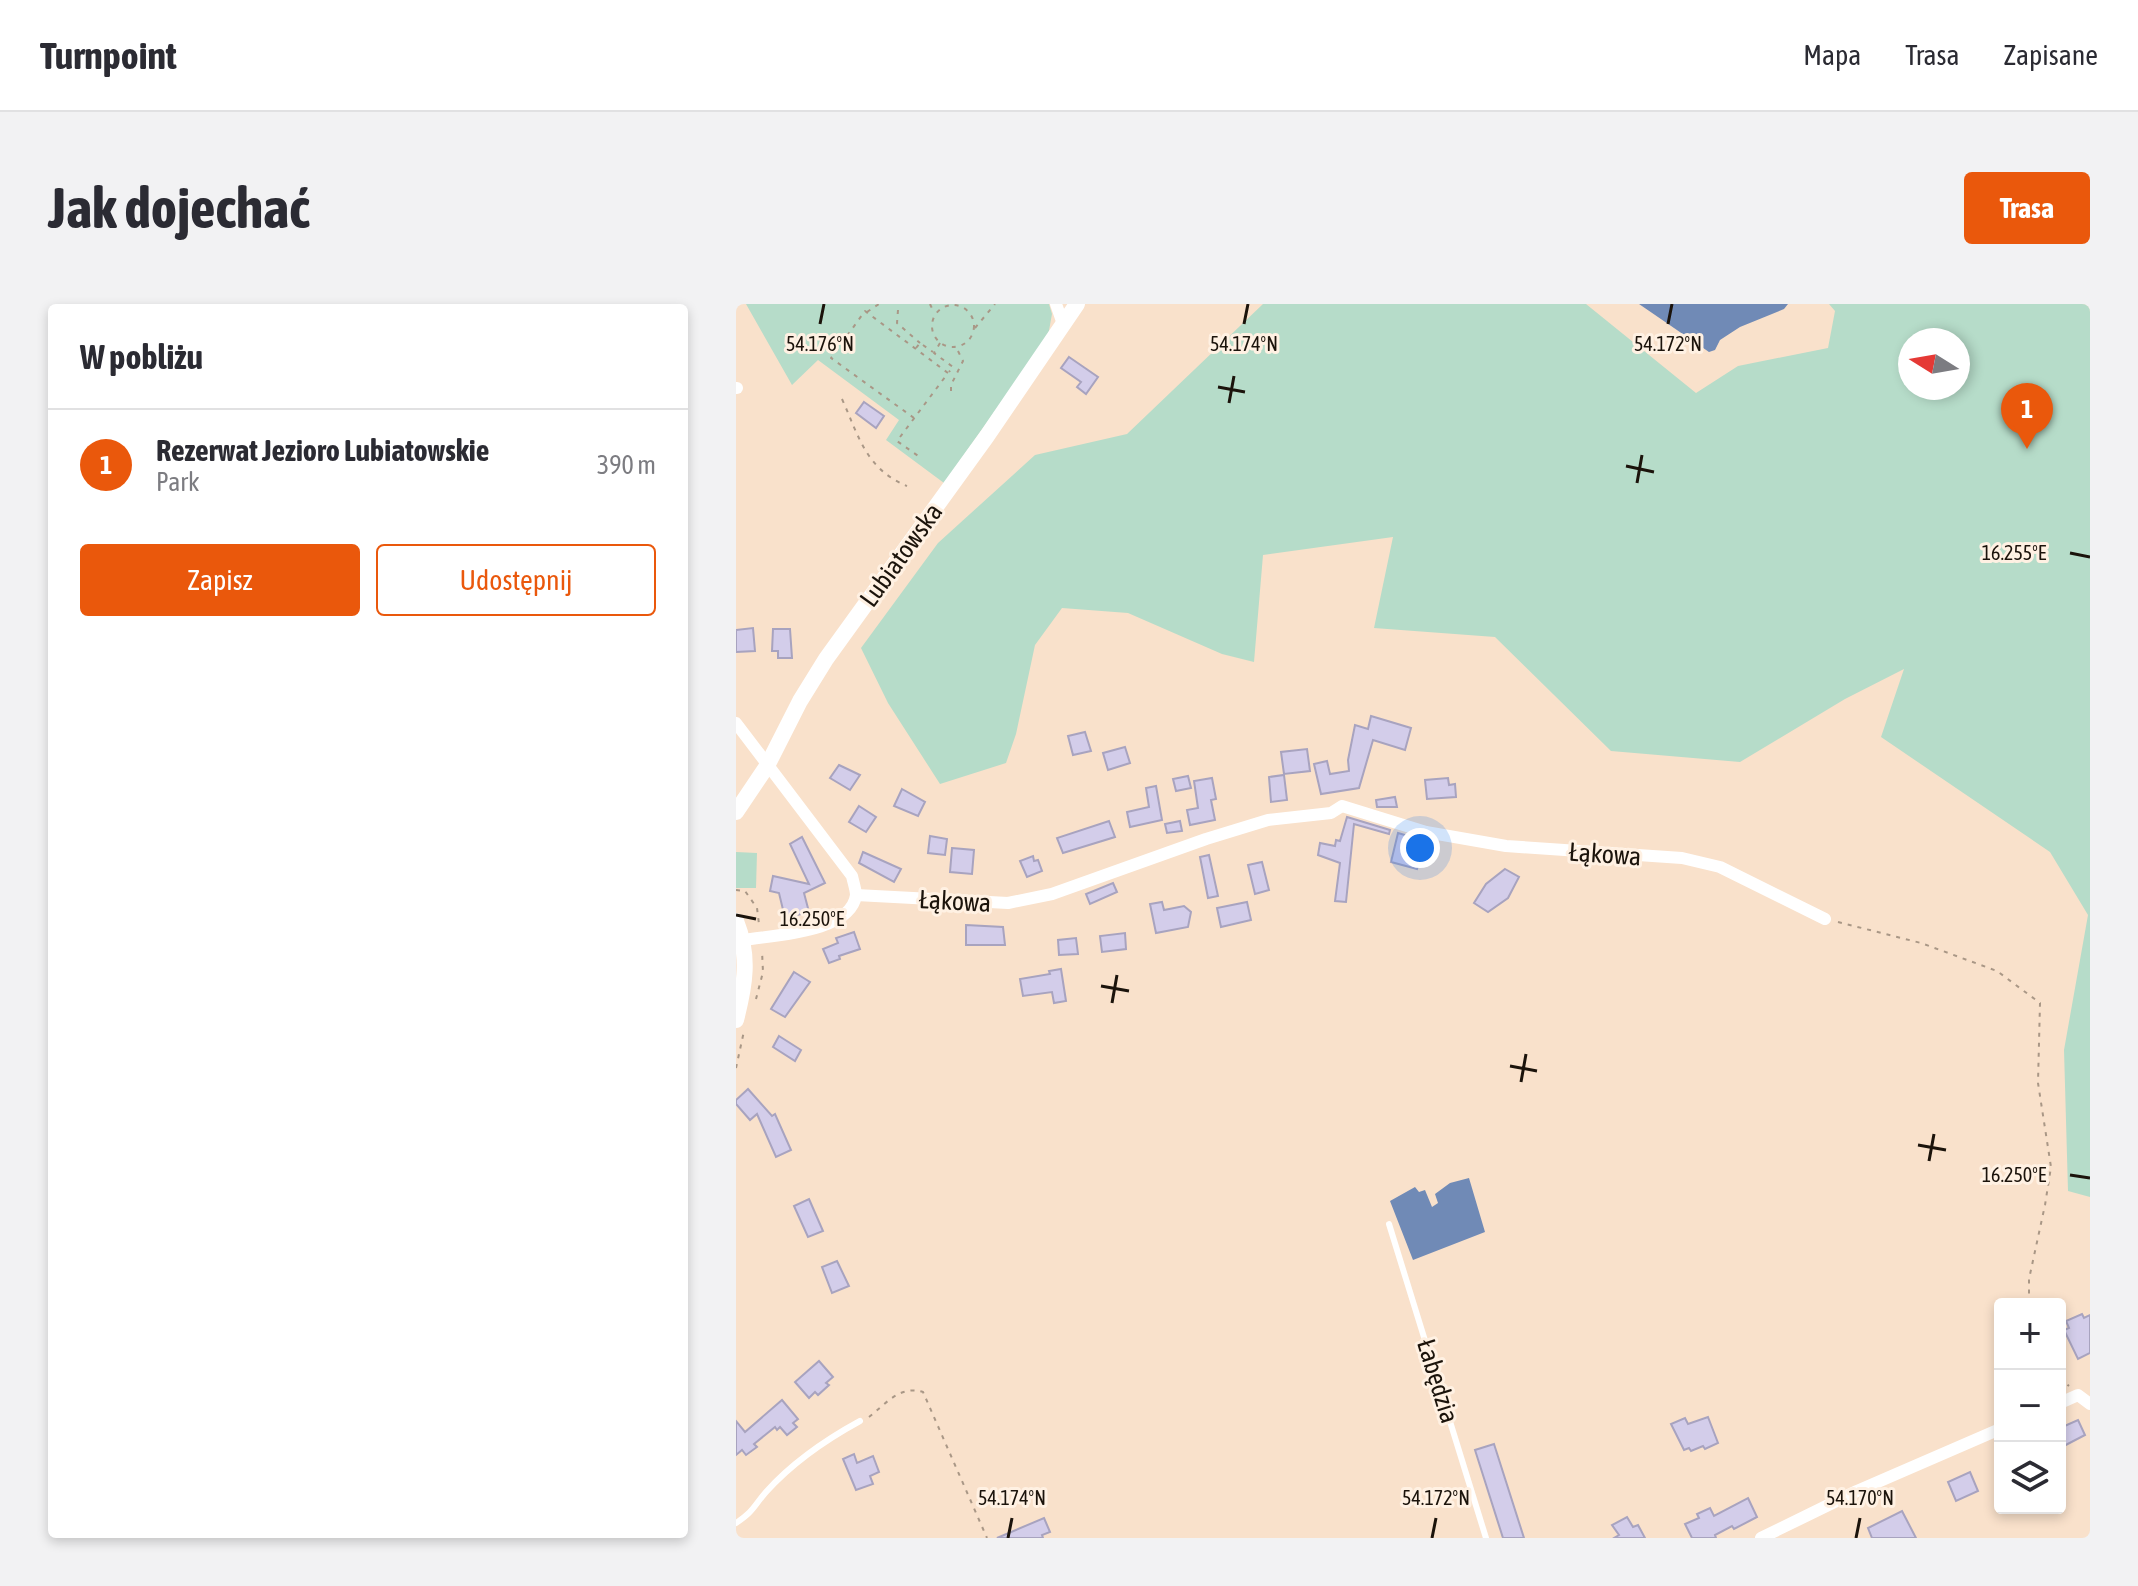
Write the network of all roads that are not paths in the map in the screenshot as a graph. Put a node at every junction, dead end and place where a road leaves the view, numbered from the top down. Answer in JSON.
{"nodes":[{"id":1,"x":1056,"y":304,"type":"edge"},
{"id":2,"x":1077,"y":304,"type":"edge"},
{"id":3,"x":1063,"y":324,"type":"junction"},
{"id":4,"x":736,"y":723,"type":"edge"},
{"id":5,"x":767,"y":766,"type":"junction"},
{"id":6,"x":736,"y":812,"type":"edge"},
{"id":7,"x":856,"y":895,"type":"junction"},
{"id":8,"x":1825,"y":919,"type":"road end"},
{"id":9,"x":736,"y":921,"type":"edge"},
{"id":10,"x":752,"y":938,"type":"junction"},
{"id":11,"x":736,"y":1020,"type":"edge"},
{"id":12,"x":1389,"y":1224,"type":"dead end"},
{"id":13,"x":2066,"y":1400,"type":"edge"},
{"id":14,"x":2090,"y":1404,"type":"edge"},
{"id":15,"x":860,"y":1421,"type":"road end"},
{"id":16,"x":1994,"y":1432,"type":"edge"},
{"id":17,"x":736,"y":1523,"type":"edge"},
{"id":18,"x":1486,"y":1538,"type":"edge"},
{"id":19,"x":1761,"y":1538,"type":"edge"}],
"edges":[{"from":1,"to":3,"type":"street"},
{"from":2,"to":3,"type":"street","name":"Lubiatowska"},
{"from":3,"to":5,"type":"street","name":"Lubiatowska"},
{"from":4,"to":5,"type":"street"},
{"from":5,"to":6,"type":"street","name":"Lubiatowska"},
{"from":5,"to":7,"type":"street"},
{"from":7,"to":8,"type":"street","name":"Łąkowa"},
{"from":7,"to":10,"type":"street"},
{"from":9,"to":10,"type":"street"},
{"from":10,"to":11,"type":"street"},
{"from":12,"to":18,"type":"lane","name":"Łabędzia"},
{"from":13,"to":14,"type":"street"},
{"from":15,"to":17,"type":"lane"},
{"from":16,"to":19,"type":"street"}]}
